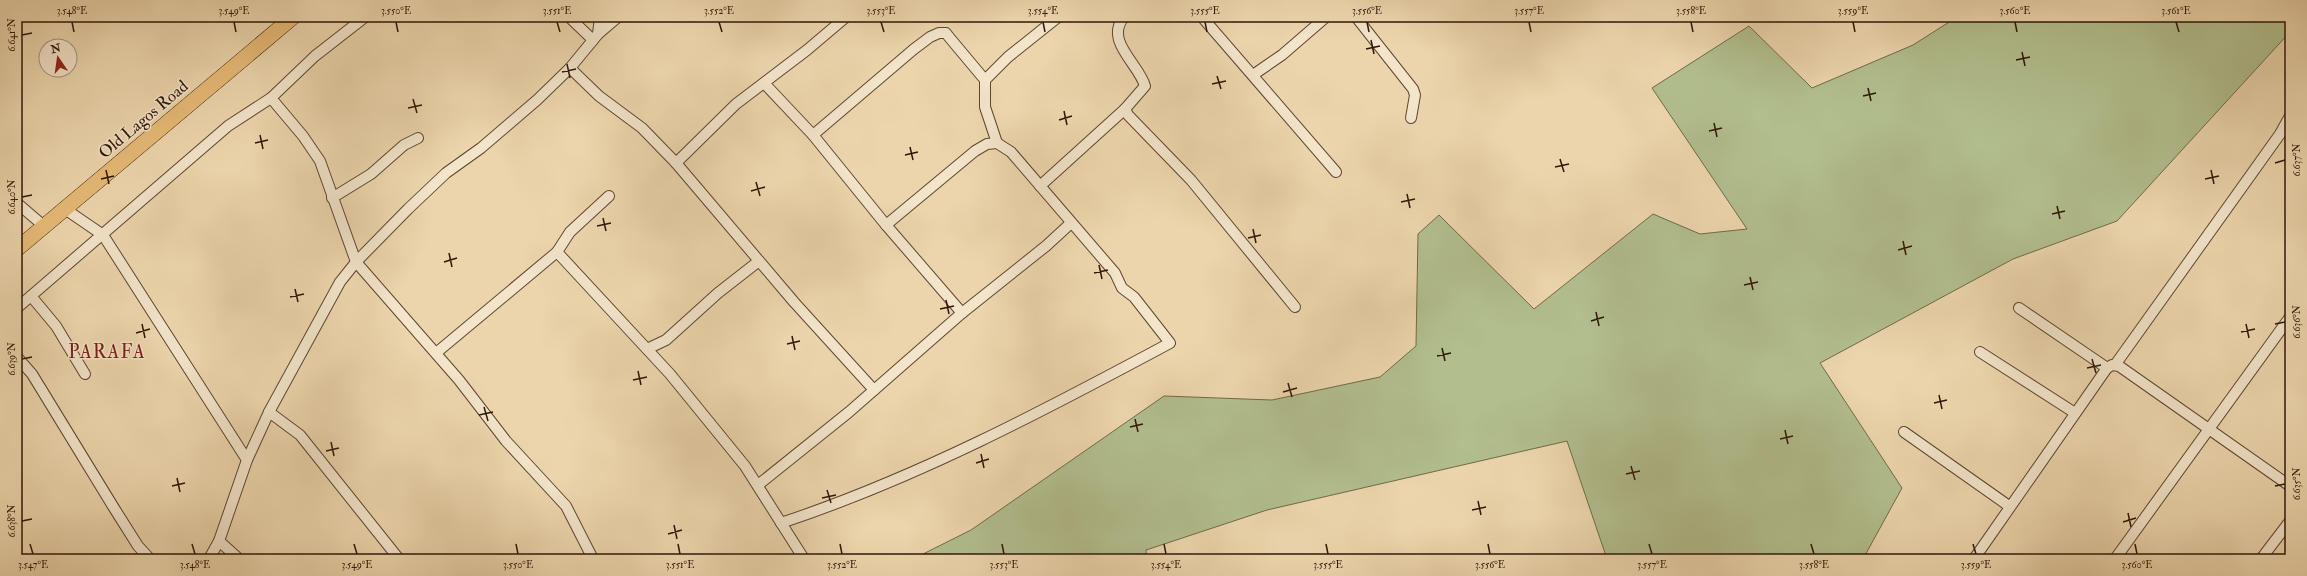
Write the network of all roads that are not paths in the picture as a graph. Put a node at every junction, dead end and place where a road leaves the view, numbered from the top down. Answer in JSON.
{"nodes":[{"id":1,"x":293,"y":17,"type":"edge"},
{"id":2,"x":364,"y":17,"type":"edge"},
{"id":3,"x":569,"y":17,"type":"edge"},
{"id":4,"x":600,"y":17,"type":"edge"},
{"id":5,"x":618,"y":17,"type":"edge"},
{"id":6,"x":846,"y":17,"type":"edge"},
{"id":7,"x":1058,"y":17,"type":"edge"},
{"id":8,"x":1124,"y":17,"type":"edge"},
{"id":9,"x":1202,"y":17,"type":"edge"},
{"id":10,"x":1326,"y":17,"type":"edge"},
{"id":11,"x":1356,"y":17,"type":"edge"},
{"id":12,"x":596,"y":37,"type":"junction"},
{"id":13,"x":570,"y":68,"type":"junction"},
{"id":14,"x":1253,"y":75,"type":"junction"},
{"id":15,"x":985,"y":80,"type":"junction"},
{"id":16,"x":764,"y":83,"type":"junction"},
{"id":17,"x":271,"y":98,"type":"junction"},
{"id":18,"x":1125,"y":109,"type":"junction"},
{"id":19,"x":2290,"y":116,"type":"edge"},
{"id":20,"x":1411,"y":118,"type":"dead end"},
{"id":21,"x":813,"y":136,"type":"junction"},
{"id":22,"x":418,"y":138,"type":"dead end"},
{"id":23,"x":997,"y":143,"type":"junction"},
{"id":24,"x":676,"y":163,"type":"junction"},
{"id":25,"x":1336,"y":172,"type":"dead end"},
{"id":26,"x":1040,"y":186,"type":"junction"},
{"id":27,"x":608,"y":196,"type":"dead end"},
{"id":28,"x":332,"y":198,"type":"junction"},
{"id":29,"x":17,"y":203,"type":"edge"},
{"id":30,"x":65,"y":209,"type":"junction"},
{"id":31,"x":1071,"y":223,"type":"junction"},
{"id":32,"x":886,"y":225,"type":"junction"},
{"id":33,"x":45,"y":227,"type":"junction"},
{"id":34,"x":103,"y":235,"type":"junction"},
{"id":35,"x":17,"y":249,"type":"edge"},
{"id":36,"x":557,"y":252,"type":"junction"},
{"id":37,"x":759,"y":261,"type":"junction"},
{"id":38,"x":356,"y":262,"type":"junction"},
{"id":39,"x":31,"y":296,"type":"junction"},
{"id":40,"x":1295,"y":307,"type":"dead end"},
{"id":41,"x":17,"y":308,"type":"edge"},
{"id":42,"x":2019,"y":308,"type":"dead end"},
{"id":43,"x":962,"y":313,"type":"junction"},
{"id":44,"x":2290,"y":317,"type":"edge"},
{"id":45,"x":2286,"y":330,"type":"edge"},
{"id":46,"x":648,"y":349,"type":"junction"},
{"id":47,"x":1980,"y":352,"type":"dead end"},
{"id":48,"x":436,"y":353,"type":"junction"},
{"id":49,"x":17,"y":357,"type":"edge"},
{"id":50,"x":2111,"y":366,"type":"junction"},
{"id":51,"x":85,"y":374,"type":"dead end"},
{"id":52,"x":874,"y":390,"type":"junction"},
{"id":53,"x":269,"y":412,"type":"junction"},
{"id":54,"x":2075,"y":413,"type":"junction"},
{"id":55,"x":2209,"y":430,"type":"junction"},
{"id":56,"x":1904,"y":432,"type":"dead end"},
{"id":57,"x":247,"y":460,"type":"junction"},
{"id":58,"x":758,"y":485,"type":"junction"},
{"id":59,"x":2290,"y":486,"type":"edge"},
{"id":60,"x":2009,"y":506,"type":"junction"},
{"id":61,"x":2290,"y":521,"type":"edge"},
{"id":62,"x":781,"y":523,"type":"junction"},
{"id":63,"x":220,"y":541,"type":"junction"},
{"id":64,"x":150,"y":559,"type":"edge"},
{"id":65,"x":209,"y":559,"type":"edge"},
{"id":66,"x":239,"y":559,"type":"edge"},
{"id":67,"x":399,"y":559,"type":"edge"},
{"id":68,"x":593,"y":559,"type":"edge"},
{"id":69,"x":804,"y":559,"type":"edge"},
{"id":70,"x":1974,"y":559,"type":"edge"},
{"id":71,"x":2115,"y":559,"type":"edge"},
{"id":72,"x":2261,"y":559,"type":"edge"}],
"edges":[{"from":1,"to":30,"type":"main road","name":"Old Lagos Road"},
{"from":2,"to":17,"type":"street"},
{"from":3,"to":12,"type":"street"},
{"from":4,"to":12,"type":"street"},
{"from":5,"to":12,"type":"street"},
{"from":6,"to":16,"type":"street"},
{"from":7,"to":15,"type":"street"},
{"from":8,"to":18,"type":"street"},
{"from":9,"to":14,"type":"street"},
{"from":10,"to":14,"type":"street"},
{"from":11,"to":20,"type":"street"},
{"from":12,"to":13,"type":"street"},
{"from":13,"to":24,"type":"street"},
{"from":13,"to":38,"type":"street"},
{"from":14,"to":25,"type":"street"},
{"from":15,"to":21,"type":"street"},
{"from":15,"to":23,"type":"street"},
{"from":16,"to":21,"type":"street"},
{"from":16,"to":24,"type":"street"},
{"from":17,"to":28,"type":"street"},
{"from":17,"to":34,"type":"street"},
{"from":18,"to":26,"type":"street"},
{"from":18,"to":40,"type":"street"},
{"from":19,"to":50,"type":"street"},
{"from":21,"to":32,"type":"street"},
{"from":22,"to":28,"type":"street"},
{"from":23,"to":26,"type":"street"},
{"from":23,"to":32,"type":"street"},
{"from":24,"to":37,"type":"street"},
{"from":26,"to":31,"type":"street"},
{"from":27,"to":36,"type":"street"},
{"from":28,"to":38,"type":"street"},
{"from":29,"to":33,"type":"street"},
{"from":30,"to":33,"type":"main road","name":"Old Lagos Road"},
{"from":30,"to":34,"type":"street"},
{"from":31,"to":43,"type":"street"},
{"from":31,"to":62,"type":"street"},
{"from":32,"to":43,"type":"street"},
{"from":33,"to":35,"type":"main road","name":"Old Lagos Road"},
{"from":34,"to":39,"type":"street"},
{"from":34,"to":57,"type":"street"},
{"from":36,"to":46,"type":"street"},
{"from":36,"to":48,"type":"street"},
{"from":37,"to":46,"type":"street"},
{"from":37,"to":52,"type":"street"},
{"from":38,"to":48,"type":"street"},
{"from":38,"to":53,"type":"street"},
{"from":39,"to":41,"type":"street"},
{"from":39,"to":51,"type":"street"},
{"from":42,"to":50,"type":"street"},
{"from":43,"to":52,"type":"street"},
{"from":44,"to":45,"type":"street"},
{"from":45,"to":55,"type":"street"},
{"from":46,"to":58,"type":"street"},
{"from":47,"to":54,"type":"street"},
{"from":48,"to":68,"type":"street"},
{"from":49,"to":64,"type":"street"},
{"from":50,"to":54,"type":"street"},
{"from":50,"to":55,"type":"street"},
{"from":52,"to":58,"type":"street"},
{"from":53,"to":57,"type":"street"},
{"from":53,"to":67,"type":"street"},
{"from":54,"to":60,"type":"street"},
{"from":55,"to":59,"type":"street"},
{"from":55,"to":71,"type":"street"},
{"from":56,"to":60,"type":"street"},
{"from":57,"to":63,"type":"street"},
{"from":58,"to":62,"type":"street"},
{"from":60,"to":70,"type":"street"},
{"from":61,"to":72,"type":"street"},
{"from":62,"to":69,"type":"street"},
{"from":63,"to":65,"type":"street"},
{"from":63,"to":66,"type":"street"}]}
